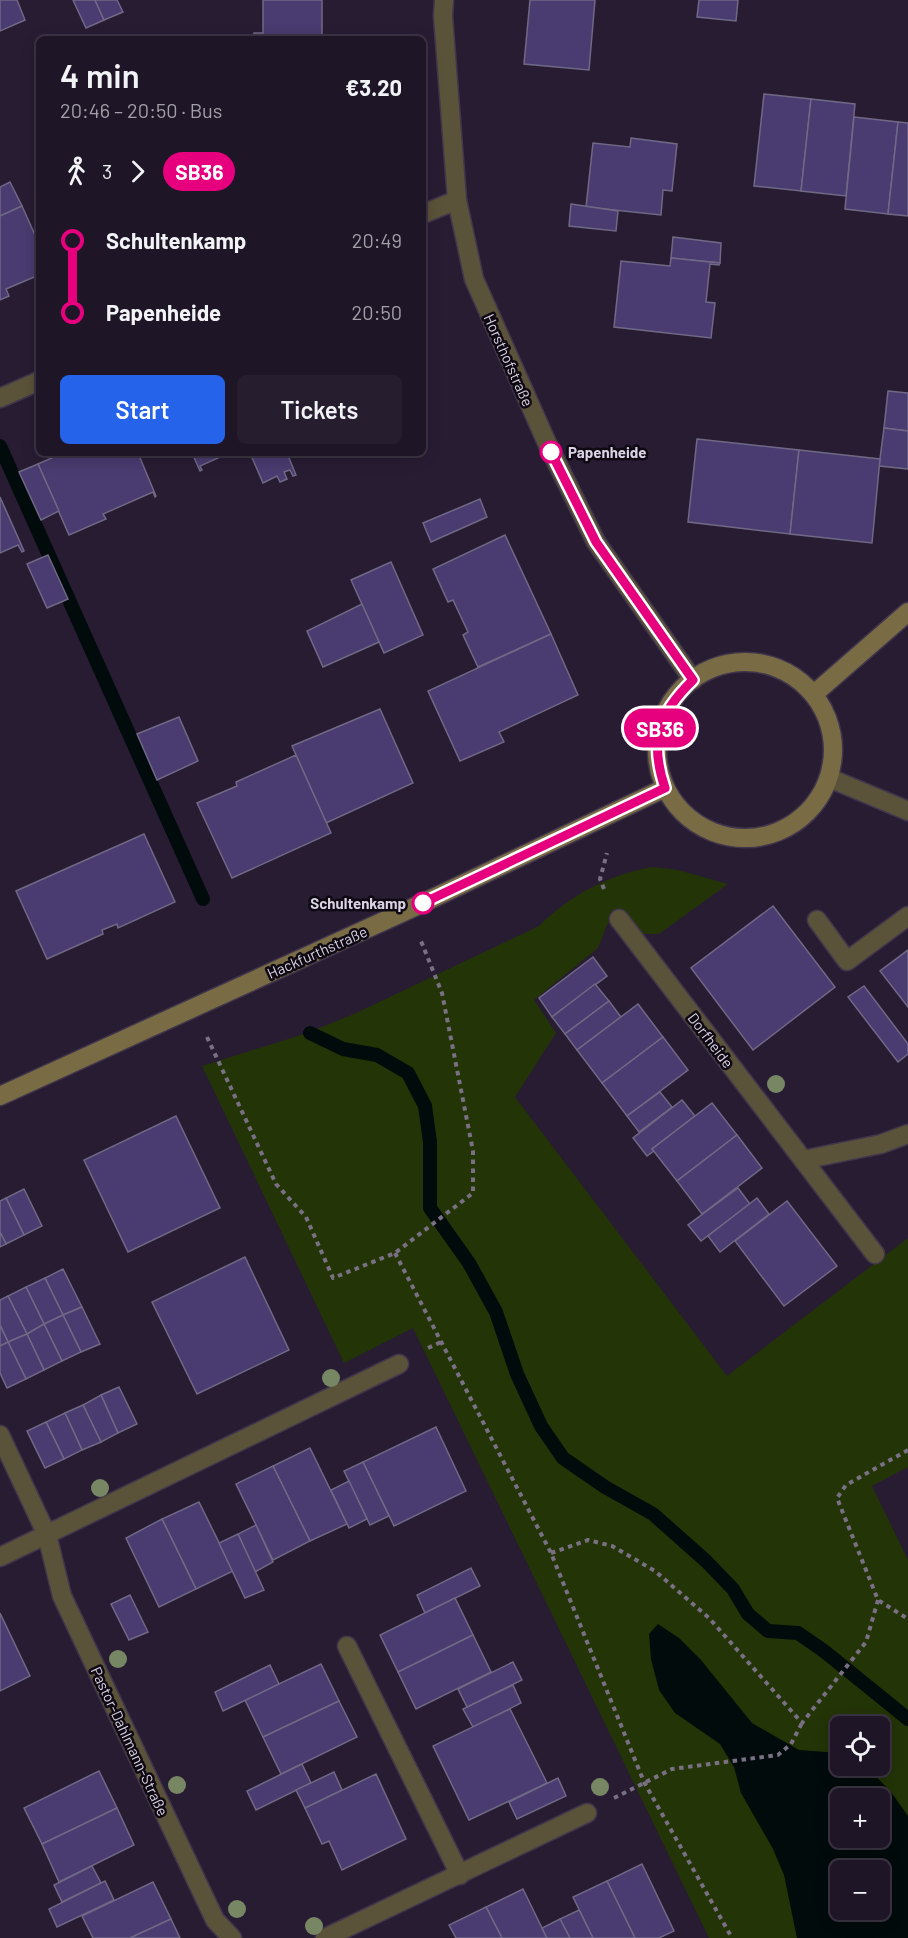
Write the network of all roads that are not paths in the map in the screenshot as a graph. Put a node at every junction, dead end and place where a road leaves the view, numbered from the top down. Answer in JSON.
{"nodes":[{"id":1,"x":444,"y":0,"type":"edge"},
{"id":2,"x":457,"y":200,"type":"junction"},
{"id":3,"x":426,"y":213,"type":"edge"},
{"id":4,"x":36,"y":382,"type":"edge"},
{"id":5,"x":0,"y":398,"type":"edge"},
{"id":6,"x":908,"y":612,"type":"edge"},
{"id":7,"x":693,"y":680,"type":"junction"},
{"id":8,"x":814,"y":694,"type":"junction"},
{"id":9,"x":829,"y":778,"type":"junction"},
{"id":10,"x":665,"y":788,"type":"junction"},
{"id":11,"x":908,"y":811,"type":"edge"},
{"id":12,"x":908,"y":916,"type":"edge"},
{"id":13,"x":619,"y":919,"type":"road end"},
{"id":14,"x":817,"y":920,"type":"dead end"},
{"id":15,"x":0,"y":1096,"type":"edge"},
{"id":16,"x":908,"y":1134,"type":"edge"},
{"id":17,"x":803,"y":1160,"type":"junction"},
{"id":18,"x":875,"y":1254,"type":"dead end"},
{"id":19,"x":399,"y":1364,"type":"dead end"},
{"id":20,"x":0,"y":1436,"type":"edge"},
{"id":21,"x":47,"y":1535,"type":"junction"},
{"id":22,"x":0,"y":1557,"type":"edge"},
{"id":23,"x":347,"y":1646,"type":"dead end"},
{"id":24,"x":587,"y":1813,"type":"road end"},
{"id":25,"x":460,"y":1875,"type":"junction"},
{"id":26,"x":232,"y":1938,"type":"edge"},
{"id":27,"x":325,"y":1938,"type":"edge"}],
"edges":[{"from":1,"to":2,"type":"street","name":"Horsthofstraße"},
{"from":2,"to":3,"type":"street"},
{"from":2,"to":7,"type":"street","name":"Horsthofstraße"},
{"from":4,"to":5,"type":"street"},
{"from":6,"to":8,"type":"street"},
{"from":7,"to":8,"type":"street"},
{"from":7,"to":10,"type":"street"},
{"from":8,"to":9,"type":"street"},
{"from":9,"to":10,"type":"street"},
{"from":9,"to":11,"type":"street"},
{"from":10,"to":15,"type":"street","name":"Hackfurthstraße"},
{"from":12,"to":14,"type":"street"},
{"from":13,"to":17,"type":"street","name":"Dorfheide"},
{"from":16,"to":17,"type":"street"},
{"from":17,"to":18,"type":"street","name":"Dorfheide"},
{"from":19,"to":21,"type":"street"},
{"from":20,"to":21,"type":"street","name":"Pastor-Dahlmann-Straße"},
{"from":21,"to":22,"type":"street"},
{"from":21,"to":26,"type":"street","name":"Pastor-Dahlmann-Straße"},
{"from":23,"to":25,"type":"street"},
{"from":24,"to":25,"type":"street"},
{"from":25,"to":27,"type":"street"}]}
